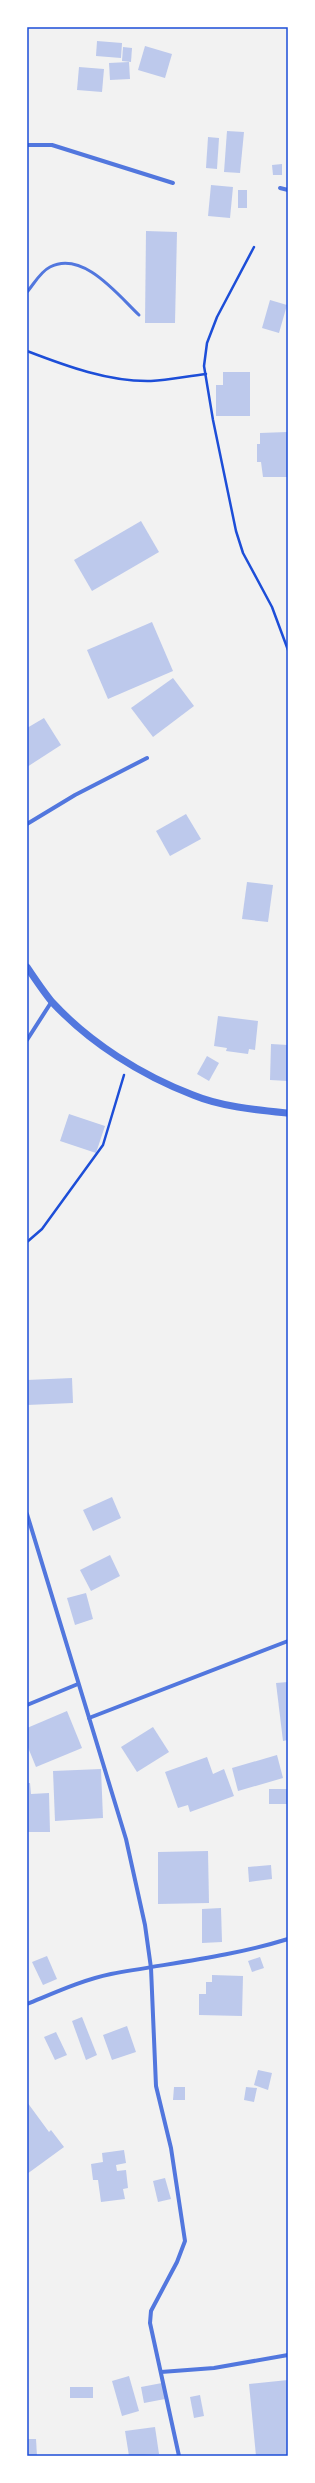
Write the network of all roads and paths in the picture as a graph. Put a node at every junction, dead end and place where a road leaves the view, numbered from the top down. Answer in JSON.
{"nodes":[{"id":1,"x":27,"y":145,"type":"edge"},
{"id":2,"x":173,"y":183,"type":"dead end"},
{"id":3,"x":280,"y":188,"type":"dead end"},
{"id":4,"x":288,"y":190,"type":"edge"},
{"id":5,"x":254,"y":247,"type":"dead end"},
{"id":6,"x":27,"y":292,"type":"edge"},
{"id":7,"x":139,"y":315,"type":"dead end"},
{"id":8,"x":27,"y":351,"type":"edge"},
{"id":9,"x":206,"y":374,"type":"junction"},
{"id":10,"x":288,"y":650,"type":"edge"},
{"id":11,"x":147,"y":758,"type":"dead end"},
{"id":12,"x":27,"y":824,"type":"edge"},
{"id":13,"x":27,"y":967,"type":"edge"},
{"id":14,"x":52,"y":1001,"type":"junction"},
{"id":15,"x":27,"y":1040,"type":"edge"},
{"id":16,"x":127,"y":1063,"type":"junction"},
{"id":17,"x":288,"y":1113,"type":"edge"},
{"id":18,"x":27,"y":1242,"type":"edge"},
{"id":19,"x":27,"y":1514,"type":"edge"},
{"id":20,"x":288,"y":1641,"type":"edge"},
{"id":21,"x":78,"y":1684,"type":"junction"},
{"id":22,"x":27,"y":1705,"type":"edge"},
{"id":23,"x":89,"y":1718,"type":"junction"},
{"id":24,"x":288,"y":1939,"type":"edge"},
{"id":25,"x":151,"y":1968,"type":"junction"},
{"id":26,"x":27,"y":2004,"type":"edge"},
{"id":27,"x":288,"y":2355,"type":"edge"},
{"id":28,"x":161,"y":2372,"type":"junction"},
{"id":29,"x":179,"y":2456,"type":"edge"}],
"edges":[{"from":1,"to":2,"type":"street"},
{"from":3,"to":4,"type":"street"},
{"from":5,"to":9,"type":"path"},
{"from":6,"to":7,"type":"lane"},
{"from":8,"to":9,"type":"path"},
{"from":9,"to":10,"type":"path"},
{"from":11,"to":12,"type":"street"},
{"from":13,"to":14,"type":"street"},
{"from":14,"to":15,"type":"street"},
{"from":14,"to":16,"type":"street"},
{"from":16,"to":17,"type":"street"},
{"from":16,"to":18,"type":"path"},
{"from":19,"to":21,"type":"street"},
{"from":20,"to":23,"type":"street"},
{"from":21,"to":22,"type":"street"},
{"from":21,"to":23,"type":"street"},
{"from":23,"to":25,"type":"street"},
{"from":24,"to":25,"type":"street"},
{"from":25,"to":26,"type":"street"},
{"from":25,"to":28,"type":"street"},
{"from":27,"to":28,"type":"street"},
{"from":28,"to":29,"type":"street"}]}
